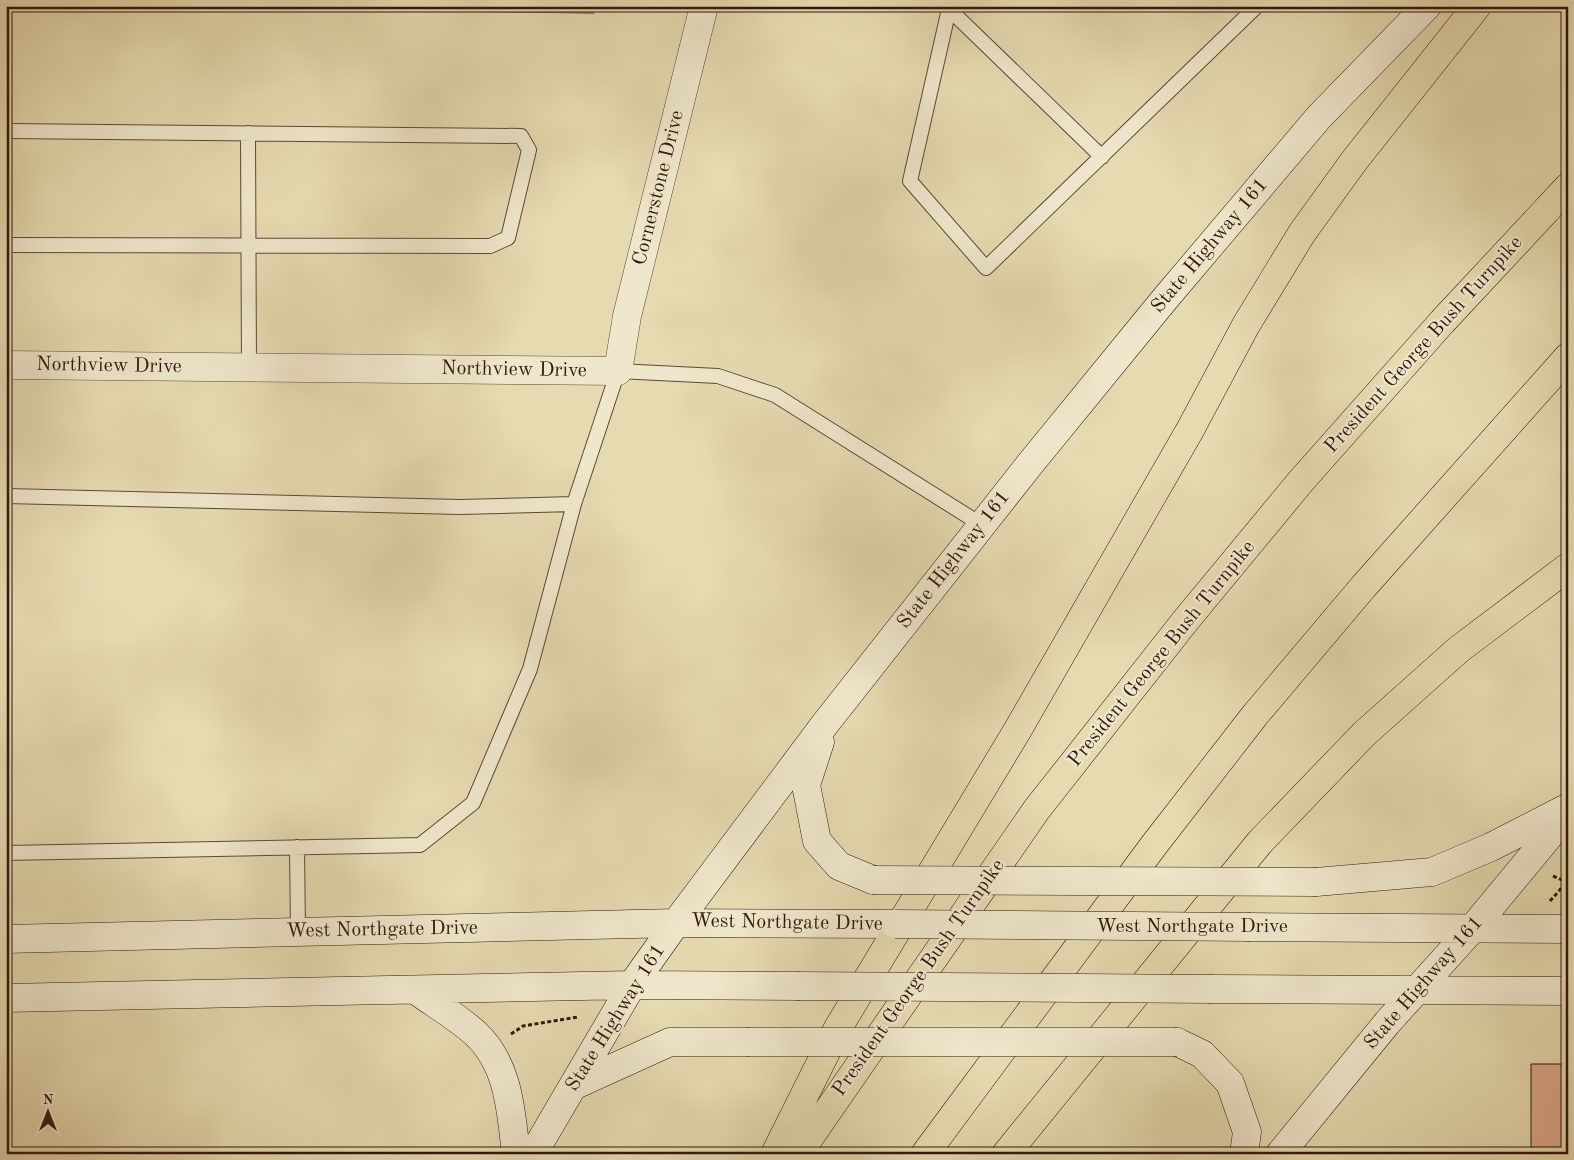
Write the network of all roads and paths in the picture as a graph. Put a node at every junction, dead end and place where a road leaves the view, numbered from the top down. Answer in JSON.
{"nodes":[{"id":1,"x":704,"y":6,"type":"edge"},
{"id":2,"x":1258,"y":6,"type":"edge"},
{"id":3,"x":1427,"y":6,"type":"edge"},
{"id":4,"x":1477,"y":6,"type":"edge"},
{"id":5,"x":947,"y":8,"type":"edge"},
{"id":6,"x":6,"y":131,"type":"edge"},
{"id":7,"x":248,"y":133,"type":"junction"},
{"id":8,"x":1102,"y":157,"type":"junction"},
{"id":9,"x":1568,"y":187,"type":"edge"},
{"id":10,"x":6,"y":246,"type":"edge"},
{"id":11,"x":249,"y":246,"type":"junction"},
{"id":12,"x":1568,"y":357,"type":"edge"},
{"id":13,"x":6,"y":365,"type":"edge"},
{"id":14,"x":249,"y":368,"type":"junction"},
{"id":15,"x":618,"y":371,"type":"junction"},
{"id":16,"x":6,"y":496,"type":"edge"},
{"id":17,"x":574,"y":504,"type":"junction"},
{"id":18,"x":982,"y":525,"type":"junction"},
{"id":19,"x":1568,"y":567,"type":"edge"},
{"id":20,"x":825,"y":724,"type":"junction"},
{"id":21,"x":1568,"y":807,"type":"edge"},
{"id":22,"x":1568,"y":813,"type":"edge"},
{"id":23,"x":297,"y":847,"type":"junction"},
{"id":24,"x":6,"y":854,"type":"edge"},
{"id":25,"x":1568,"y":881,"type":"edge"},
{"id":26,"x":1546,"y":905,"type":"dead end"},
{"id":27,"x":676,"y":922,"type":"junction"},
{"id":28,"x":1472,"y":929,"type":"junction"},
{"id":29,"x":1568,"y":929,"type":"edge"},
{"id":30,"x":298,"y":932,"type":"junction"},
{"id":31,"x":6,"y":939,"type":"edge"},
{"id":32,"x":632,"y":985,"type":"junction"},
{"id":33,"x":1415,"y":990,"type":"junction"},
{"id":34,"x":417,"y":991,"type":"junction"},
{"id":35,"x":1568,"y":991,"type":"edge"},
{"id":36,"x":6,"y":998,"type":"edge"},
{"id":37,"x":578,"y":1018,"type":"dead end"},
{"id":38,"x":507,"y":1037,"type":"dead end"},
{"id":39,"x":574,"y":1086,"type":"junction"},
{"id":40,"x":516,"y":1154,"type":"edge"},
{"id":41,"x":533,"y":1154,"type":"edge"},
{"id":42,"x":775,"y":1154,"type":"edge"},
{"id":43,"x":798,"y":1154,"type":"edge"},
{"id":44,"x":925,"y":1154,"type":"edge"},
{"id":45,"x":1006,"y":1154,"type":"edge"},
{"id":46,"x":1244,"y":1154,"type":"edge"},
{"id":47,"x":1280,"y":1154,"type":"edge"}],
"edges":[{"from":1,"to":15,"type":"main road","name":"Cornerstone Drive"},
{"from":2,"to":8,"type":"lane"},
{"from":3,"to":18,"type":"main road","name":"State Highway 161"},
{"from":4,"to":42,"type":"highway"},
{"from":5,"to":8,"type":"lane"},
{"from":5,"to":8,"type":"lane"},
{"from":6,"to":7,"type":"lane"},
{"from":7,"to":11,"type":"lane"},
{"from":7,"to":11,"type":"lane"},
{"from":9,"to":43,"type":"highway","name":"President George Bush Turnpike"},
{"from":10,"to":11,"type":"lane"},
{"from":11,"to":14,"type":"lane"},
{"from":12,"to":44,"type":"highway"},
{"from":13,"to":14,"type":"main road","name":"Northview Drive"},
{"from":14,"to":15,"type":"main road","name":"Northview Drive"},
{"from":15,"to":17,"type":"lane"},
{"from":15,"to":18,"type":"lane","name":"Northview Drive"},
{"from":16,"to":17,"type":"lane"},
{"from":17,"to":23,"type":"lane"},
{"from":18,"to":20,"type":"main road","name":"State Highway 161"},
{"from":19,"to":45,"type":"highway"},
{"from":20,"to":21,"type":"main road","bridge":true},
{"from":20,"to":27,"type":"main road","name":"State Highway 161"},
{"from":22,"to":28,"type":"main road","name":"State Highway 161"},
{"from":23,"to":24,"type":"lane"},
{"from":23,"to":30,"type":"lane"},
{"from":25,"to":26,"type":"path"},
{"from":27,"to":28,"type":"main road","name":"West Northgate Drive","bridge":true},
{"from":27,"to":30,"type":"main road","name":"West Northgate Drive"},
{"from":27,"to":32,"type":"main road","name":"State Highway 161"},
{"from":28,"to":29,"type":"main road","name":"West Northgate Drive"},
{"from":28,"to":33,"type":"main road","name":"State Highway 161"},
{"from":30,"to":31,"type":"main road","name":"West Northgate Drive"},
{"from":32,"to":33,"type":"main road","bridge":true},
{"from":32,"to":34,"type":"main road"},
{"from":32,"to":39,"type":"main road","name":"State Highway 161"},
{"from":33,"to":35,"type":"main road"},
{"from":33,"to":47,"type":"main road","name":"State Highway 161"},
{"from":34,"to":36,"type":"main road"},
{"from":34,"to":40,"type":"main road"},
{"from":37,"to":38,"type":"path"},
{"from":39,"to":41,"type":"main road","name":"State Highway 161"},
{"from":39,"to":46,"type":"main road","bridge":true}]}
